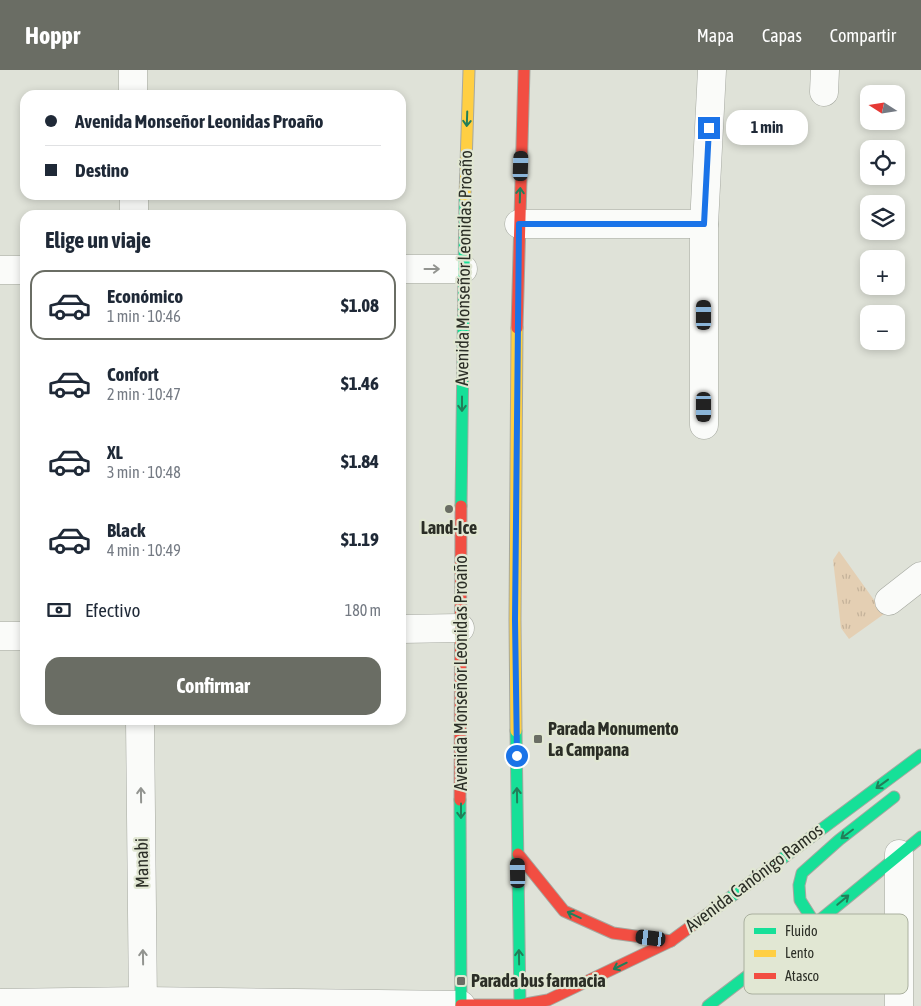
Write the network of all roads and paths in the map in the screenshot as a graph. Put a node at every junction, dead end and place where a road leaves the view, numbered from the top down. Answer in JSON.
{"nodes":[{"id":1,"x":133,"y":70,"type":"edge"},
{"id":2,"x":469,"y":70,"type":"edge"},
{"id":3,"x":524,"y":70,"type":"edge"},
{"id":4,"x":712,"y":70,"type":"edge"},
{"id":5,"x":133,"y":90,"type":"edge"},
{"id":6,"x":519,"y":224,"type":"junction"},
{"id":7,"x":704,"y":224,"type":"junction"},
{"id":8,"x":406,"y":269,"type":"edge"},
{"id":9,"x":463,"y":269,"type":"junction"},
{"id":10,"x":0,"y":270,"type":"edge"},
{"id":11,"x":20,"y":270,"type":"edge"},
{"id":12,"x":704,"y":425,"type":"dead end"},
{"id":13,"x":921,"y":576,"type":"edge"},
{"id":14,"x":889,"y":601,"type":"dead end"},
{"id":15,"x":460,"y":628,"type":"junction"},
{"id":16,"x":406,"y":629,"type":"edge"},
{"id":17,"x":0,"y":636,"type":"edge"},
{"id":18,"x":20,"y":636,"type":"edge"},
{"id":19,"x":140,"y":725,"type":"edge"},
{"id":20,"x":921,"y":755,"type":"edge"},
{"id":21,"x":907,"y":788,"type":"dead end"},
{"id":22,"x":921,"y":837,"type":"edge"},
{"id":23,"x":518,"y":854,"type":"junction"},
{"id":24,"x":898,"y":854,"type":"junction"},
{"id":25,"x":809,"y":914,"type":"edge"},
{"id":26,"x":827,"y":914,"type":"edge"},
{"id":27,"x":898,"y":914,"type":"edge"},
{"id":28,"x":671,"y":941,"type":"junction"},
{"id":29,"x":744,"y":978,"type":"edge"},
{"id":30,"x":0,"y":1003,"type":"edge"},
{"id":31,"x":143,"y":1004,"type":"edge"},
{"id":32,"x":461,"y":1005,"type":"edge"},
{"id":33,"x":520,"y":1006,"type":"edge"},
{"id":34,"x":708,"y":1006,"type":"edge"}],
"edges":[{"from":1,"to":5,"type":"street"},
{"from":2,"to":9,"type":"main road","name":"Avenida Monseñor Leonidas Proaño","one_way":true},
{"from":6,"to":3,"type":"main road","one_way":true},
{"from":4,"to":7,"type":"street"},
{"from":6,"to":7,"type":"street"},
{"from":23,"to":6,"type":"main road","one_way":true},
{"from":7,"to":12,"type":"street"},
{"from":8,"to":9,"type":"street","one_way":true},
{"from":9,"to":15,"type":"main road","name":"Avenida Monseñor Leonidas Proaño","one_way":true},
{"from":10,"to":11,"type":"street"},
{"from":13,"to":14,"type":"street"},
{"from":15,"to":16,"type":"street"},
{"from":15,"to":32,"type":"main road","name":"Avenida Monseñor Leonidas Proaño","one_way":true},
{"from":17,"to":18,"type":"street"},
{"from":31,"to":19,"type":"street","name":"Manabi","one_way":true},
{"from":20,"to":28,"type":"main road","name":"Avenida Canónigo Ramos","one_way":true},
{"from":21,"to":25,"type":"main road","one_way":true},
{"from":22,"to":24,"type":"main road"},
{"from":28,"to":23,"type":"main road","one_way":true},
{"from":33,"to":23,"type":"main road","one_way":true},
{"from":26,"to":24,"type":"main road","one_way":true},
{"from":24,"to":27,"type":"street"},
{"from":28,"to":33,"type":"main road","name":"Avenida Canónigo Ramos","one_way":true},
{"from":29,"to":34,"type":"main road"},
{"from":30,"to":31,"type":"street"},
{"from":31,"to":32,"type":"street"},
{"from":32,"to":33,"type":"main road","name":"Avenida Canónigo Ramos"}]}
